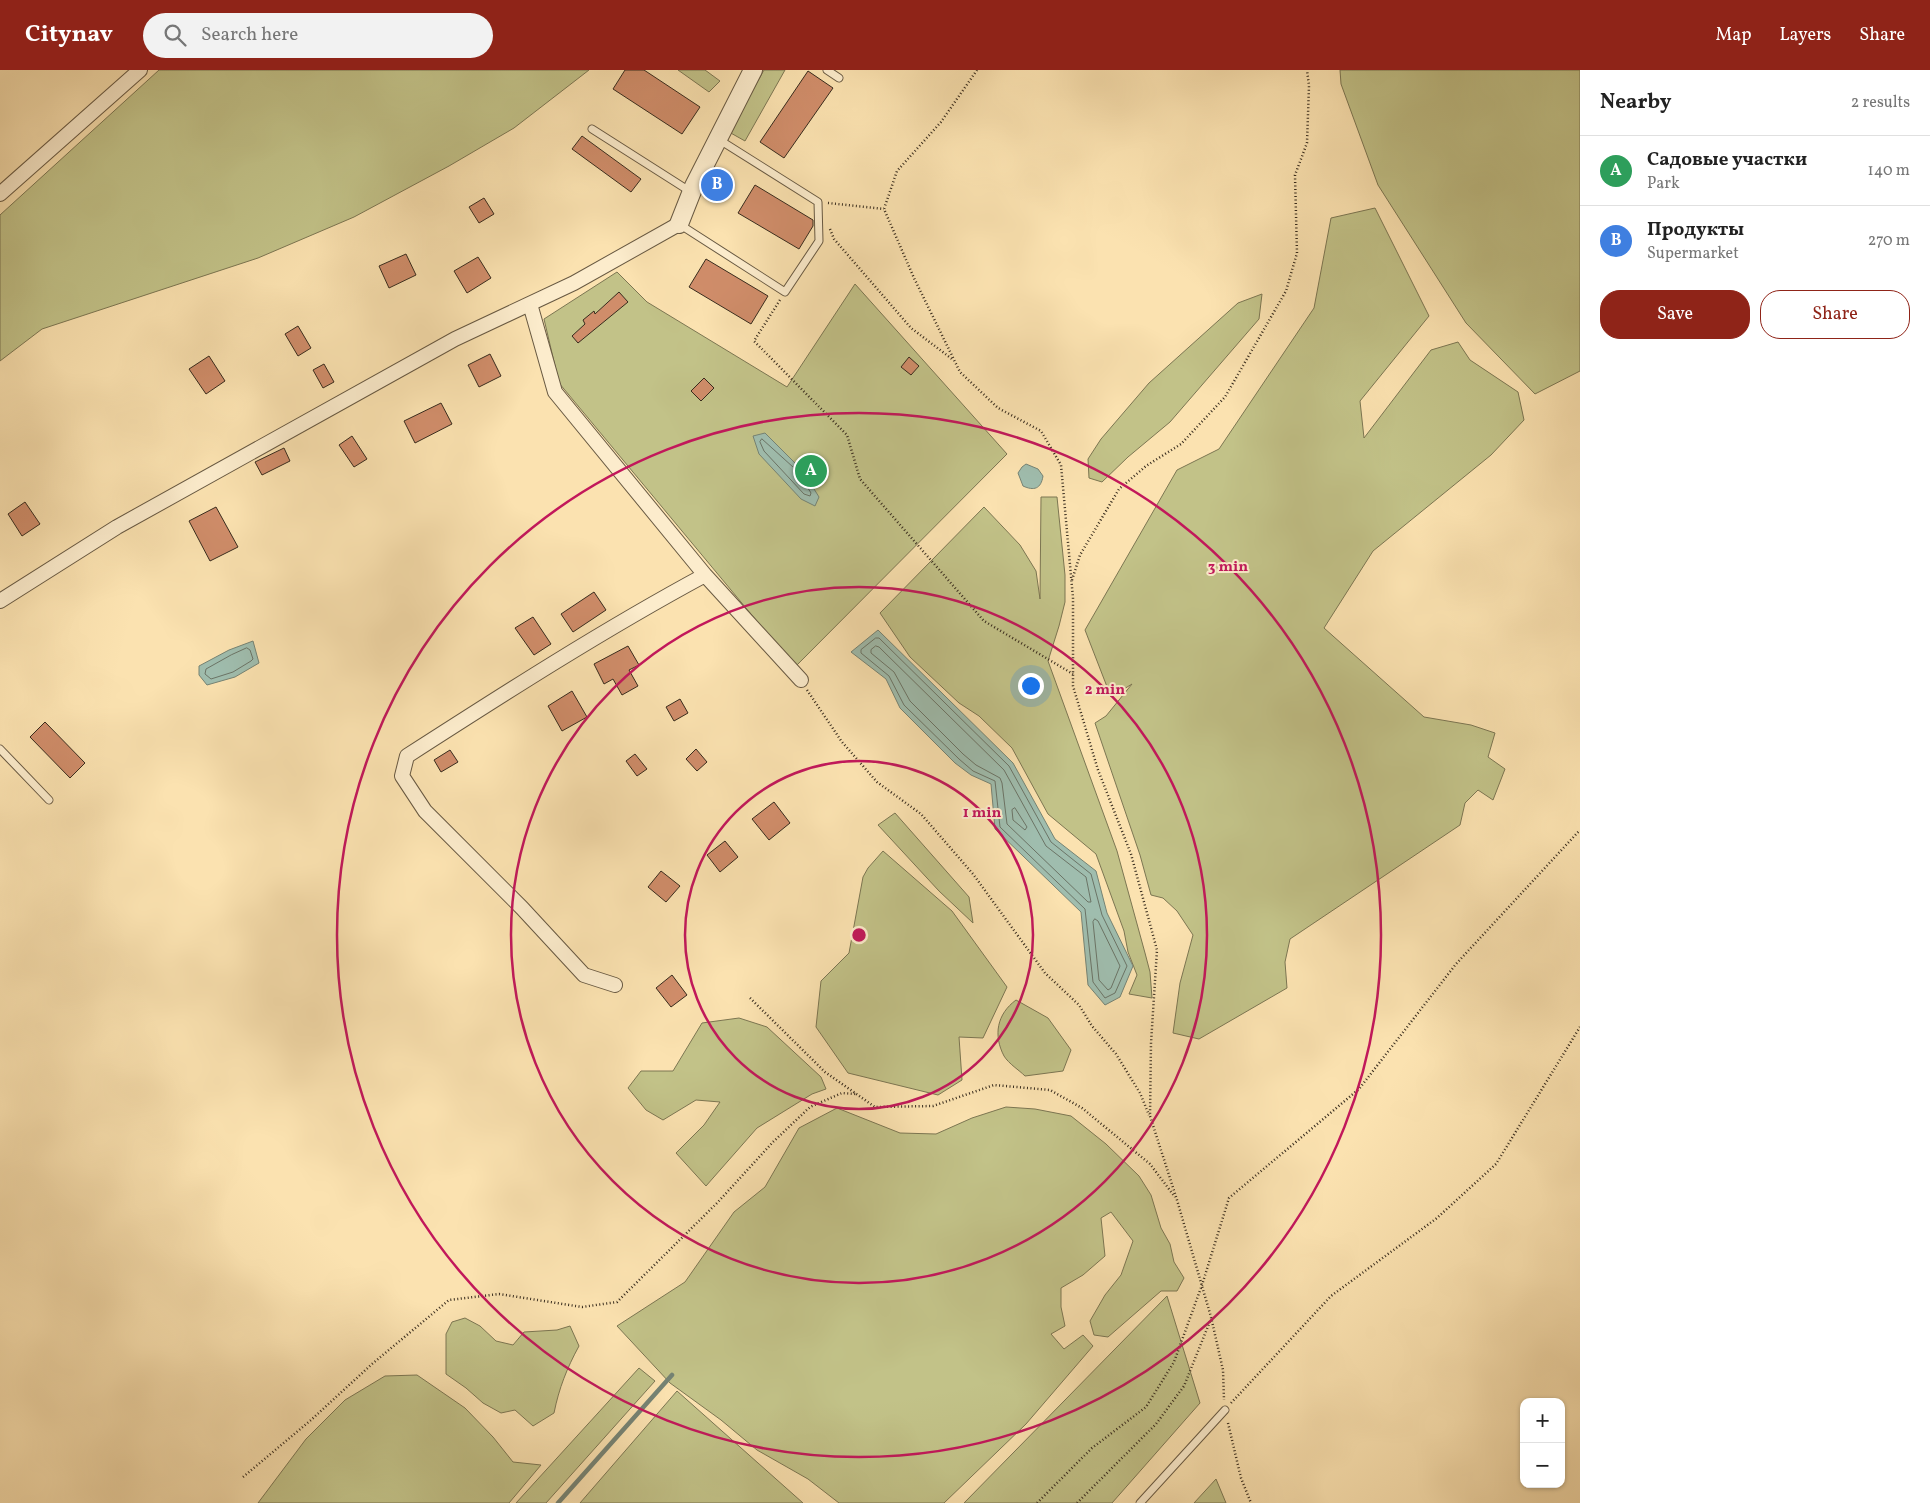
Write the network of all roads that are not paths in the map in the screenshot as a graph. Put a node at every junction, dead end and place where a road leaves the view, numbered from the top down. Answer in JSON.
{"nodes":[{"id":1,"x":140,"y":70,"type":"edge"},
{"id":2,"x":754,"y":70,"type":"edge"},
{"id":3,"x":827,"y":70,"type":"edge"},
{"id":4,"x":839,"y":78,"type":"dead end"},
{"id":5,"x":592,"y":129,"type":"dead end"},
{"id":6,"x":718,"y":138,"type":"junction"},
{"id":7,"x":692,"y":192,"type":"junction"},
{"id":8,"x":0,"y":194,"type":"edge"},
{"id":9,"x":679,"y":224,"type":"junction"},
{"id":10,"x":530,"y":304,"type":"junction"},
{"id":11,"x":705,"y":574,"type":"junction"},
{"id":12,"x":0,"y":601,"type":"edge"},
{"id":13,"x":801,"y":680,"type":"road end"},
{"id":14,"x":0,"y":749,"type":"edge"},
{"id":15,"x":49,"y":800,"type":"dead end"},
{"id":16,"x":615,"y":985,"type":"dead end"},
{"id":17,"x":1225,"y":1410,"type":"road end"},
{"id":18,"x":1140,"y":1503,"type":"edge"}],
"edges":[{"from":1,"to":8,"type":"street"},
{"from":2,"to":6,"type":"street"},
{"from":3,"to":4,"type":"lane"},
{"from":5,"to":7,"type":"lane"},
{"from":6,"to":7,"type":"street"},
{"from":6,"to":9,"type":"lane"},
{"from":7,"to":9,"type":"street"},
{"from":9,"to":10,"type":"street"},
{"from":10,"to":11,"type":"street"},
{"from":10,"to":12,"type":"street"},
{"from":11,"to":13,"type":"street"},
{"from":11,"to":16,"type":"street"},
{"from":14,"to":15,"type":"lane"},
{"from":17,"to":18,"type":"lane"}]}
